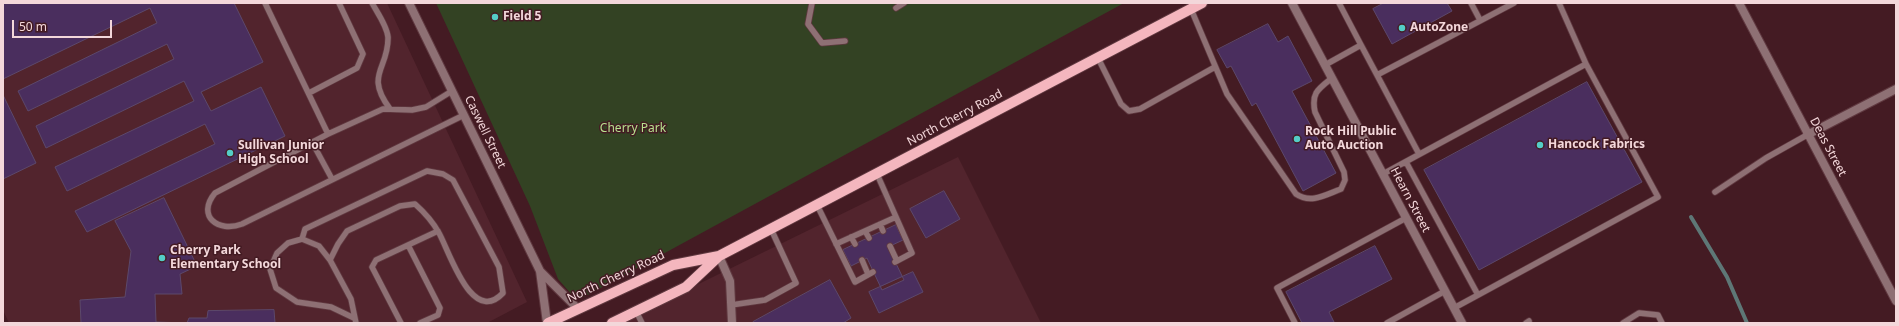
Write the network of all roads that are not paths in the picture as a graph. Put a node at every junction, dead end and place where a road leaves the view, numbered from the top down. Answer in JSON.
{"nodes":[{"id":1,"x":265,"y":3,"type":"edge"},
{"id":2,"x":339,"y":3,"type":"edge"},
{"id":3,"x":372,"y":3,"type":"edge"},
{"id":4,"x":409,"y":3,"type":"edge"},
{"id":5,"x":812,"y":3,"type":"edge"},
{"id":6,"x":904,"y":3,"type":"edge"},
{"id":7,"x":1202,"y":3,"type":"edge"},
{"id":8,"x":1292,"y":3,"type":"edge"},
{"id":9,"x":1339,"y":3,"type":"edge"},
{"id":10,"x":1471,"y":3,"type":"edge"},
{"id":11,"x":1514,"y":3,"type":"edge"},
{"id":12,"x":1559,"y":3,"type":"edge"},
{"id":13,"x":1739,"y":3,"type":"edge"},
{"id":14,"x":896,"y":8,"type":"dead end"},
{"id":15,"x":1187,"y":8,"type":"edge"},
{"id":16,"x":1480,"y":20,"type":"junction"},
{"id":17,"x":845,"y":41,"type":"dead end"},
{"id":18,"x":1361,"y":45,"type":"junction"},
{"id":19,"x":1098,"y":58,"type":"junction"},
{"id":20,"x":1586,"y":64,"type":"junction"},
{"id":21,"x":1325,"y":65,"type":"junction"},
{"id":22,"x":1215,"y":67,"type":"junction"},
{"id":23,"x":1377,"y":75,"type":"junction"},
{"id":24,"x":1332,"y":78,"type":"junction"},
{"id":25,"x":1896,"y":89,"type":"edge"},
{"id":26,"x":452,"y":91,"type":"junction"},
{"id":27,"x":309,"y":93,"type":"junction"},
{"id":28,"x":390,"y":109,"type":"junction"},
{"id":29,"x":464,"y":115,"type":"junction"},
{"id":30,"x":328,"y":134,"type":"junction"},
{"id":31,"x":1807,"y":135,"type":"junction"},
{"id":32,"x":312,"y":142,"type":"junction"},
{"id":33,"x":1419,"y":154,"type":"junction"},
{"id":34,"x":1406,"y":162,"type":"junction"},
{"id":35,"x":877,"y":174,"type":"junction"},
{"id":36,"x":1383,"y":174,"type":"junction"},
{"id":37,"x":332,"y":179,"type":"junction"},
{"id":38,"x":1715,"y":192,"type":"dead end"},
{"id":39,"x":817,"y":205,"type":"junction"},
{"id":40,"x":896,"y":217,"type":"junction"},
{"id":41,"x":1406,"y":218,"type":"junction"},
{"id":42,"x":880,"y":224,"type":"junction"},
{"id":43,"x":771,"y":229,"type":"junction"},
{"id":44,"x":865,"y":230,"type":"junction"},
{"id":45,"x":438,"y":231,"type":"junction"},
{"id":46,"x":883,"y":231,"type":"dead end"},
{"id":47,"x":851,"y":237,"type":"junction"},
{"id":48,"x":868,"y":238,"type":"dead end"},
{"id":49,"x":302,"y":239,"type":"junction"},
{"id":50,"x":836,"y":244,"type":"junction"},
{"id":51,"x":855,"y":244,"type":"dead end"},
{"id":52,"x":408,"y":245,"type":"junction"},
{"id":53,"x":890,"y":246,"type":"dead end"},
{"id":54,"x":719,"y":256,"type":"junction"},
{"id":55,"x":330,"y":260,"type":"junction"},
{"id":56,"x":862,"y":260,"type":"dead end"},
{"id":57,"x":540,"y":271,"type":"junction"},
{"id":58,"x":1445,"y":291,"type":"junction"},
{"id":59,"x":1478,"y":295,"type":"junction"},
{"id":60,"x":1896,"y":302,"type":"edge"},
{"id":61,"x":731,"y":305,"type":"junction"},
{"id":62,"x":1454,"y":308,"type":"junction"},
{"id":63,"x":578,"y":309,"type":"junction"},
{"id":64,"x":636,"y":311,"type":"junction"},
{"id":65,"x":355,"y":321,"type":"edge"},
{"id":66,"x":401,"y":323,"type":"edge"},
{"id":67,"x":420,"y":323,"type":"edge"},
{"id":68,"x":547,"y":323,"type":"edge"},
{"id":69,"x":612,"y":323,"type":"edge"},
{"id":70,"x":642,"y":323,"type":"edge"},
{"id":71,"x":732,"y":323,"type":"edge"},
{"id":72,"x":1295,"y":323,"type":"edge"},
{"id":73,"x":1387,"y":323,"type":"edge"},
{"id":74,"x":1462,"y":323,"type":"edge"},
{"id":75,"x":1623,"y":323,"type":"edge"},
{"id":76,"x":1662,"y":323,"type":"edge"}],
"edges":[{"from":1,"to":27,"type":"lane"},
{"from":2,"to":27,"type":"lane"},
{"from":3,"to":28,"type":"lane"},
{"from":4,"to":26,"type":"street","name":"Caswell Street"},
{"from":5,"to":17,"type":"lane"},
{"from":6,"to":14,"type":"lane"},
{"from":7,"to":15,"type":"main road","name":"North Cherry Road"},
{"from":8,"to":21,"type":"street","name":"Hearn Street"},
{"from":9,"to":18,"type":"lane"},
{"from":10,"to":16,"type":"lane"},
{"from":11,"to":16,"type":"lane"},
{"from":12,"to":20,"type":"lane"},
{"from":13,"to":31,"type":"street","name":"Deas Street"},
{"from":15,"to":19,"type":"main road","name":"North Cherry Road"},
{"from":15,"to":22,"type":"lane"},
{"from":16,"to":23,"type":"lane"},
{"from":18,"to":21,"type":"lane"},
{"from":18,"to":23,"type":"lane"},
{"from":19,"to":22,"type":"lane"},
{"from":19,"to":35,"type":"main road","name":"North Cherry Road"},
{"from":20,"to":33,"type":"lane"},
{"from":20,"to":59,"type":"lane"},
{"from":21,"to":24,"type":"street","name":"Hearn Street"},
{"from":22,"to":24,"type":"lane"},
{"from":23,"to":33,"type":"lane"},
{"from":24,"to":36,"type":"street","name":"Hearn Street"},
{"from":25,"to":31,"type":"street"},
{"from":26,"to":28,"type":"lane"},
{"from":26,"to":29,"type":"street","name":"Caswell Street"},
{"from":27,"to":30,"type":"lane"},
{"from":28,"to":30,"type":"lane"},
{"from":29,"to":37,"type":"lane"},
{"from":29,"to":57,"type":"street","name":"Caswell Street"},
{"from":30,"to":32,"type":"lane"},
{"from":31,"to":38,"type":"lane"},
{"from":31,"to":60,"type":"street","name":"Deas Street"},
{"from":32,"to":37,"type":"lane"},
{"from":32,"to":37,"type":"lane"},
{"from":33,"to":34,"type":"lane"},
{"from":34,"to":36,"type":"lane"},
{"from":34,"to":59,"type":"lane"},
{"from":35,"to":39,"type":"main road","name":"North Cherry Road"},
{"from":35,"to":40,"type":"lane"},
{"from":36,"to":41,"type":"street","name":"Hearn Street"},
{"from":39,"to":43,"type":"main road","name":"North Cherry Road"},
{"from":39,"to":50,"type":"lane"},
{"from":40,"to":42,"type":"lane"},
{"from":40,"to":53,"type":"lane"},
{"from":41,"to":58,"type":"street","name":"Hearn Street"},
{"from":41,"to":72,"type":"lane"},
{"from":42,"to":44,"type":"lane"},
{"from":42,"to":46,"type":"lane"},
{"from":43,"to":54,"type":"main road","name":"North Cherry Road"},
{"from":43,"to":61,"type":"lane"},
{"from":44,"to":47,"type":"lane"},
{"from":44,"to":48,"type":"lane"},
{"from":45,"to":49,"type":"lane"},
{"from":45,"to":52,"type":"lane"},
{"from":45,"to":55,"type":"lane"},
{"from":47,"to":50,"type":"lane"},
{"from":47,"to":51,"type":"lane"},
{"from":49,"to":55,"type":"lane"},
{"from":49,"to":65,"type":"lane"},
{"from":50,"to":56,"type":"lane"},
{"from":52,"to":66,"type":"lane"},
{"from":52,"to":67,"type":"lane"},
{"from":54,"to":61,"type":"street"},
{"from":54,"to":63,"type":"main road","name":"North Cherry Road"},
{"from":54,"to":64,"type":"main road","name":"North Cherry Road"},
{"from":55,"to":65,"type":"lane"},
{"from":57,"to":63,"type":"street","name":"Caswell Street"},
{"from":57,"to":68,"type":"street","name":"Caswell Street"},
{"from":58,"to":62,"type":"street","name":"Hearn Street"},
{"from":58,"to":73,"type":"lane"},
{"from":59,"to":62,"type":"lane"},
{"from":61,"to":71,"type":"street"},
{"from":62,"to":74,"type":"street","name":"Hearn Street"},
{"from":63,"to":68,"type":"main road","name":"North Cherry Road"},
{"from":64,"to":69,"type":"main road","name":"North Cherry Road"},
{"from":64,"to":70,"type":"lane"},
{"from":75,"to":76,"type":"lane"}]}
